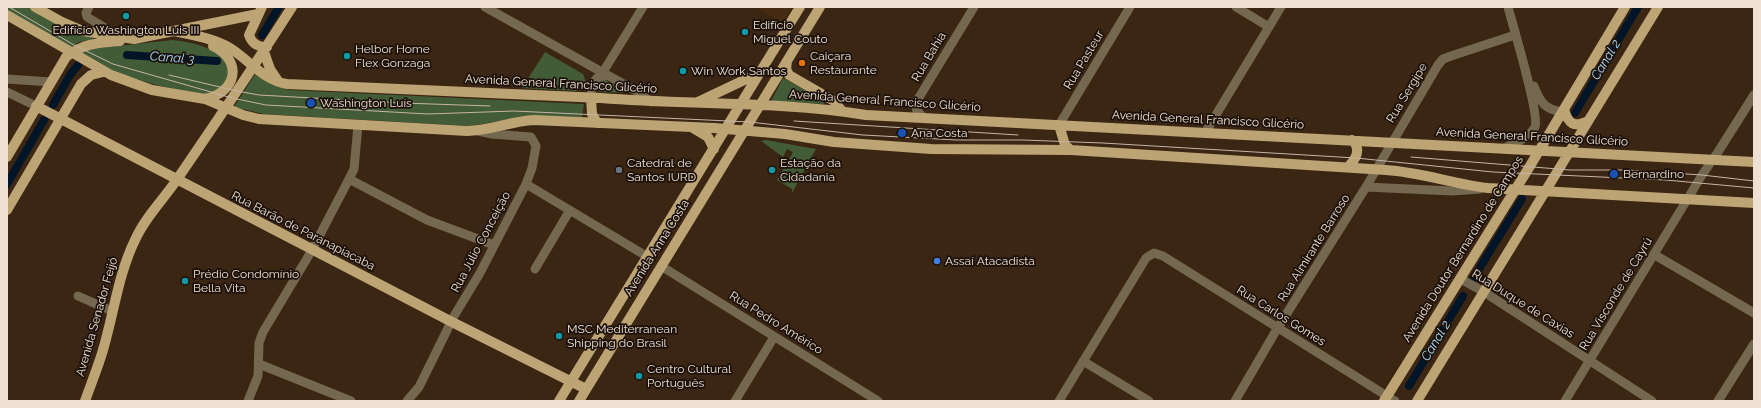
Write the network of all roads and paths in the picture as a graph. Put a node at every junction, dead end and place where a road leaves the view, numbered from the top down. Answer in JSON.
{"nodes":[{"id":1,"x":35,"y":7,"type":"edge"},
{"id":2,"x":292,"y":7,"type":"edge"},
{"id":3,"x":485,"y":7,"type":"edge"},
{"id":4,"x":643,"y":7,"type":"edge"},
{"id":5,"x":800,"y":7,"type":"edge"},
{"id":6,"x":820,"y":7,"type":"edge"},
{"id":7,"x":974,"y":7,"type":"edge"},
{"id":8,"x":1130,"y":7,"type":"edge"},
{"id":9,"x":1236,"y":7,"type":"edge"},
{"id":10,"x":1281,"y":7,"type":"edge"},
{"id":11,"x":1508,"y":7,"type":"edge"},
{"id":12,"x":1625,"y":7,"type":"edge"},
{"id":13,"x":1658,"y":7,"type":"edge"},
{"id":14,"x":260,"y":10,"type":"edge"},
{"id":15,"x":88,"y":11,"type":"edge"},
{"id":16,"x":7,"y":15,"type":"edge"},
{"id":17,"x":1269,"y":27,"type":"junction"},
{"id":18,"x":174,"y":31,"type":"junction"},
{"id":19,"x":190,"y":34,"type":"junction"},
{"id":20,"x":1515,"y":35,"type":"junction"},
{"id":21,"x":116,"y":36,"type":"junction"},
{"id":22,"x":134,"y":39,"type":"junction"},
{"id":23,"x":265,"y":49,"type":"junction"},
{"id":24,"x":72,"y":52,"type":"junction"},
{"id":25,"x":1522,"y":59,"type":"junction"},
{"id":26,"x":787,"y":60,"type":"junction"},
{"id":27,"x":250,"y":67,"type":"junction"},
{"id":28,"x":103,"y":72,"type":"junction"},
{"id":29,"x":760,"y":73,"type":"junction"},
{"id":30,"x":606,"y":74,"type":"junction"},
{"id":31,"x":10,"y":79,"type":"edge"},
{"id":32,"x":51,"y":82,"type":"junction"},
{"id":33,"x":279,"y":83,"type":"junction"},
{"id":34,"x":8,"y":92,"type":"edge"},
{"id":35,"x":1754,"y":95,"type":"edge"},
{"id":36,"x":591,"y":98,"type":"junction"},
{"id":37,"x":204,"y":99,"type":"junction"},
{"id":38,"x":651,"y":102,"type":"junction"},
{"id":39,"x":696,"y":104,"type":"junction"},
{"id":40,"x":741,"y":104,"type":"junction"},
{"id":41,"x":36,"y":106,"type":"junction"},
{"id":42,"x":760,"y":106,"type":"junction"},
{"id":43,"x":225,"y":107,"type":"junction"},
{"id":44,"x":1563,"y":110,"type":"junction"},
{"id":45,"x":842,"y":111,"type":"junction"},
{"id":46,"x":924,"y":118,"type":"junction"},
{"id":47,"x":60,"y":119,"type":"junction"},
{"id":48,"x":1588,"y":121,"type":"junction"},
{"id":49,"x":597,"y":123,"type":"junction"},
{"id":50,"x":358,"y":125,"type":"junction"},
{"id":51,"x":1059,"y":125,"type":"junction"},
{"id":52,"x":691,"y":127,"type":"junction"},
{"id":53,"x":726,"y":129,"type":"junction"},
{"id":54,"x":745,"y":130,"type":"junction"},
{"id":55,"x":478,"y":131,"type":"junction"},
{"id":56,"x":1205,"y":133,"type":"junction"},
{"id":57,"x":1352,"y":140,"type":"junction"},
{"id":58,"x":1391,"y":142,"type":"junction"},
{"id":59,"x":1505,"y":148,"type":"junction"},
{"id":60,"x":714,"y":149,"type":"junction"},
{"id":61,"x":1071,"y":150,"type":"junction"},
{"id":62,"x":1540,"y":151,"type":"junction"},
{"id":63,"x":1570,"y":152,"type":"junction"},
{"id":64,"x":7,"y":157,"type":"edge"},
{"id":65,"x":1713,"y":161,"type":"junction"},
{"id":66,"x":1754,"y":162,"type":"edge"},
{"id":67,"x":1348,"y":167,"type":"junction"},
{"id":68,"x":1376,"y":169,"type":"junction"},
{"id":69,"x":349,"y":179,"type":"junction"},
{"id":70,"x":177,"y":180,"type":"junction"},
{"id":71,"x":526,"y":184,"type":"junction"},
{"id":72,"x":1366,"y":187,"type":"junction"},
{"id":73,"x":1488,"y":188,"type":"junction"},
{"id":74,"x":1516,"y":189,"type":"junction"},
{"id":75,"x":1546,"y":191,"type":"junction"},
{"id":76,"x":1687,"y":200,"type":"junction"},
{"id":77,"x":1754,"y":203,"type":"edge"},
{"id":78,"x":7,"y":210,"type":"edge"},
{"id":79,"x":570,"y":210,"type":"junction"},
{"id":80,"x":666,"y":227,"type":"junction"},
{"id":81,"x":494,"y":245,"type":"junction"},
{"id":82,"x":312,"y":250,"type":"junction"},
{"id":83,"x":1655,"y":255,"type":"junction"},
{"id":84,"x":648,"y":257,"type":"junction"},
{"id":85,"x":661,"y":266,"type":"junction"},
{"id":86,"x":535,"y":269,"type":"dead end"},
{"id":87,"x":1461,"y":279,"type":"junction"},
{"id":88,"x":1484,"y":292,"type":"junction"},
{"id":89,"x":78,"y":296,"type":"dead end"},
{"id":90,"x":112,"y":311,"type":"junction"},
{"id":91,"x":1754,"y":313,"type":"edge"},
{"id":92,"x":452,"y":322,"type":"junction"},
{"id":93,"x":1277,"y":329,"type":"junction"},
{"id":94,"x":774,"y":337,"type":"junction"},
{"id":95,"x":1754,"y":344,"type":"edge"},
{"id":96,"x":1083,"y":361,"type":"junction"},
{"id":97,"x":1590,"y":361,"type":"junction"},
{"id":98,"x":259,"y":364,"type":"junction"},
{"id":99,"x":571,"y":381,"type":"junction"},
{"id":100,"x":586,"y":389,"type":"junction"},
{"id":101,"x":1389,"y":399,"type":"edge"},
{"id":102,"x":85,"y":401,"type":"edge"},
{"id":103,"x":248,"y":401,"type":"edge"},
{"id":104,"x":351,"y":401,"type":"edge"},
{"id":105,"x":406,"y":401,"type":"edge"},
{"id":106,"x":559,"y":401,"type":"edge"},
{"id":107,"x":579,"y":401,"type":"edge"},
{"id":108,"x":735,"y":401,"type":"edge"},
{"id":109,"x":878,"y":401,"type":"edge"},
{"id":110,"x":1059,"y":401,"type":"edge"},
{"id":111,"x":1149,"y":401,"type":"edge"},
{"id":112,"x":1235,"y":401,"type":"edge"},
{"id":113,"x":1417,"y":401,"type":"edge"},
{"id":114,"x":1565,"y":401,"type":"edge"},
{"id":115,"x":1652,"y":401,"type":"edge"},
{"id":116,"x":1718,"y":401,"type":"edge"}],
"edges":[{"from":1,"to":21,"type":"main road","name":"Avenida General Francisco Glicério"},
{"from":2,"to":23,"type":"main road","name":"Avenida Senador Feijó"},
{"from":3,"to":30,"type":"street"},
{"from":4,"to":30,"type":"street"},
{"from":5,"to":29,"type":"main road","name":"Avenida Anna Costa"},
{"from":6,"to":26,"type":"main road","name":"Avenida Anna Costa"},
{"from":7,"to":46,"type":"street","name":"Rua Bahia"},
{"from":8,"to":51,"type":"street","name":"Rua Pasteur"},
{"from":9,"to":17,"type":"street"},
{"from":10,"to":17,"type":"street"},
{"from":11,"to":20,"type":"street"},
{"from":12,"to":44,"type":"main road","name":"Avenida Doutor Bernardino de Campos"},
{"from":13,"to":48,"type":"main road"},
{"from":14,"to":18,"type":"main road"},
{"from":14,"to":23,"type":"main road"},
{"from":15,"to":21,"type":"street"},
{"from":16,"to":24,"type":"main road"},
{"from":17,"to":56,"type":"street"},
{"from":18,"to":19,"type":"main road","name":"Avenida General Francisco Glicério"},
{"from":18,"to":22,"type":"main road","name":"Avenida General Francisco Glicério"},
{"from":19,"to":27,"type":"main road","name":"Avenida General Francisco Glicério"},
{"from":19,"to":37,"type":"main road"},
{"from":20,"to":25,"type":"street"},
{"from":20,"to":58,"type":"street","name":"Rua Sergipe"},
{"from":21,"to":22,"type":"main road","name":"Avenida General Francisco Glicério"},
{"from":22,"to":24,"type":"main road"},
{"from":23,"to":27,"type":"main road","name":"Avenida Senador Feijó"},
{"from":23,"to":33,"type":"main road"},
{"from":24,"to":28,"type":"main road"},
{"from":24,"to":32,"type":"main road"},
{"from":25,"to":44,"type":"street"},
{"from":25,"to":59,"type":"street"},
{"from":26,"to":42,"type":"main road","name":"Avenida Anna Costa"},
{"from":26,"to":45,"type":"main road"},
{"from":27,"to":33,"type":"main road","name":"Avenida General Francisco Glicério"},
{"from":27,"to":43,"type":"main road","name":"Avenida Senador Feijó"},
{"from":28,"to":37,"type":"main road"},
{"from":28,"to":47,"type":"main road"},
{"from":29,"to":39,"type":"main road"},
{"from":29,"to":40,"type":"main road","name":"Avenida Anna Costa"},
{"from":30,"to":36,"type":"street"},
{"from":30,"to":38,"type":"street"},
{"from":31,"to":32,"type":"street"},
{"from":31,"to":34,"type":"street","name":"Rua Barão de Paranapiacaba"},
{"from":32,"to":41,"type":"main road"},
{"from":33,"to":36,"type":"main road","name":"Avenida General Francisco Glicério"},
{"from":34,"to":41,"type":"street","name":"Rua Barão de Paranapiacaba"},
{"from":35,"to":65,"type":"street","name":"Rua Visconde de Cayrú"},
{"from":36,"to":38,"type":"main road","name":"Avenida General Francisco Glicério"},
{"from":36,"to":49,"type":"main road"},
{"from":37,"to":43,"type":"main road"},
{"from":38,"to":39,"type":"main road","name":"Avenida General Francisco Glicério"},
{"from":39,"to":40,"type":"main road","name":"Avenida General Francisco Glicério"},
{"from":40,"to":42,"type":"main road","name":"Avenida General Francisco Glicério"},
{"from":40,"to":53,"type":"main road","name":"Avenida Anna Costa"},
{"from":41,"to":47,"type":"main road","name":"Rua Barão de Paranapiacaba"},
{"from":41,"to":64,"type":"main road"},
{"from":42,"to":45,"type":"main road","name":"Avenida General Francisco Glicério"},
{"from":42,"to":54,"type":"main road","name":"Avenida Anna Costa"},
{"from":43,"to":50,"type":"main road"},
{"from":43,"to":70,"type":"main road","name":"Avenida Senador Feijó"},
{"from":44,"to":48,"type":"main road"},
{"from":44,"to":62,"type":"main road","name":"Avenida Doutor Bernardino de Campos"},
{"from":45,"to":46,"type":"main road","name":"Avenida General Francisco Glicério"},
{"from":46,"to":51,"type":"main road","name":"Avenida General Francisco Glicério"},
{"from":47,"to":70,"type":"main road","name":"Rua Barão de Paranapiacaba"},
{"from":47,"to":78,"type":"main road"},
{"from":48,"to":63,"type":"main road"},
{"from":49,"to":52,"type":"main road"},
{"from":49,"to":55,"type":"main road"},
{"from":50,"to":55,"type":"main road"},
{"from":50,"to":69,"type":"street"},
{"from":51,"to":56,"type":"main road","name":"Avenida General Francisco Glicério"},
{"from":51,"to":61,"type":"main road"},
{"from":52,"to":53,"type":"main road"},
{"from":52,"to":60,"type":"main road"},
{"from":53,"to":54,"type":"main road"},
{"from":53,"to":60,"type":"main road","name":"Avenida Anna Costa"},
{"from":54,"to":61,"type":"main road"},
{"from":54,"to":85,"type":"main road","name":"Avenida Anna Costa"},
{"from":55,"to":71,"type":"street","name":"Rua Júlio Conceição"},
{"from":56,"to":57,"type":"main road","name":"Avenida General Francisco Glicério"},
{"from":57,"to":58,"type":"main road","name":"Avenida General Francisco Glicério"},
{"from":57,"to":67,"type":"main road"},
{"from":58,"to":59,"type":"main road","name":"Avenida General Francisco Glicério"},
{"from":58,"to":68,"type":"street","name":"Rua Sergipe"},
{"from":59,"to":62,"type":"main road","name":"Avenida General Francisco Glicério"},
{"from":60,"to":80,"type":"main road","name":"Avenida Anna Costa"},
{"from":61,"to":67,"type":"main road"},
{"from":62,"to":63,"type":"main road","name":"Avenida General Francisco Glicério"},
{"from":62,"to":74,"type":"main road","name":"Avenida Doutor Bernardino de Campos"},
{"from":63,"to":65,"type":"main road","name":"Avenida General Francisco Glicério"},
{"from":63,"to":75,"type":"main road"},
{"from":65,"to":66,"type":"main road","name":"Avenida General Francisco Glicério"},
{"from":65,"to":76,"type":"street","name":"Rua Visconde de Cayrú"},
{"from":67,"to":68,"type":"main road"},
{"from":68,"to":72,"type":"street","name":"Rua Almirante Barroso"},
{"from":68,"to":73,"type":"main road"},
{"from":69,"to":81,"type":"street"},
{"from":69,"to":82,"type":"street"},
{"from":70,"to":82,"type":"main road","name":"Rua Barão de Paranapiacaba"},
{"from":70,"to":90,"type":"main road","name":"Avenida Senador Feijó"},
{"from":71,"to":79,"type":"street"},
{"from":71,"to":81,"type":"street","name":"Rua Júlio Conceição"},
{"from":72,"to":73,"type":"street"},
{"from":72,"to":93,"type":"street","name":"Rua Almirante Barroso"},
{"from":73,"to":74,"type":"main road"},
{"from":74,"to":75,"type":"main road"},
{"from":74,"to":87,"type":"main road","name":"Avenida Doutor Bernardino de Campos"},
{"from":75,"to":76,"type":"main road"},
{"from":75,"to":88,"type":"main road"},
{"from":76,"to":77,"type":"main road"},
{"from":76,"to":83,"type":"street","name":"Rua Visconde de Cayrú"},
{"from":79,"to":84,"type":"street"},
{"from":79,"to":86,"type":"street"},
{"from":80,"to":84,"type":"main road","name":"Avenida Anna Costa"},
{"from":80,"to":85,"type":"main road"},
{"from":81,"to":92,"type":"street","name":"Rua Júlio Conceição"},
{"from":82,"to":92,"type":"main road","name":"Rua Barão de Paranapiacaba"},
{"from":82,"to":98,"type":"street"},
{"from":83,"to":91,"type":"street"},
{"from":83,"to":97,"type":"street","name":"Rua Visconde de Cayrú"},
{"from":84,"to":99,"type":"main road","name":"Avenida Anna Costa"},
{"from":85,"to":94,"type":"street","name":"Rua Pedro Américo"},
{"from":85,"to":100,"type":"main road","name":"Avenida Anna Costa"},
{"from":87,"to":88,"type":"street","name":"Rua Duque de Caxias"},
{"from":87,"to":101,"type":"main road","name":"Avenida Doutor Bernardino de Campos"},
{"from":88,"to":97,"type":"street","name":"Rua Duque de Caxias"},
{"from":88,"to":113,"type":"main road"},
{"from":89,"to":90,"type":"street"},
{"from":90,"to":102,"type":"main road","name":"Avenida Senador Feijó"},
{"from":92,"to":99,"type":"main road","name":"Rua Barão de Paranapiacaba"},
{"from":92,"to":105,"type":"street","name":"Rua Júlio Conceição"},
{"from":93,"to":96,"type":"street","name":"Rua Carlos Gomes"},
{"from":93,"to":101,"type":"street","name":"Rua Carlos Gomes"},
{"from":93,"to":112,"type":"street","name":"Rua Almirante Barroso"},
{"from":94,"to":108,"type":"street"},
{"from":94,"to":109,"type":"street","name":"Rua Pedro Américo"},
{"from":95,"to":116,"type":"street"},
{"from":96,"to":110,"type":"street"},
{"from":96,"to":111,"type":"street"},
{"from":97,"to":114,"type":"street","name":"Rua Visconde de Cayrú"},
{"from":97,"to":115,"type":"street","name":"Rua Duque de Caxias"},
{"from":98,"to":103,"type":"street"},
{"from":98,"to":104,"type":"street"},
{"from":99,"to":100,"type":"main road","name":"Rua Barão de Paranapiacaba"},
{"from":99,"to":106,"type":"main road","name":"Avenida Anna Costa"},
{"from":100,"to":107,"type":"main road","name":"Avenida Anna Costa"}]}
